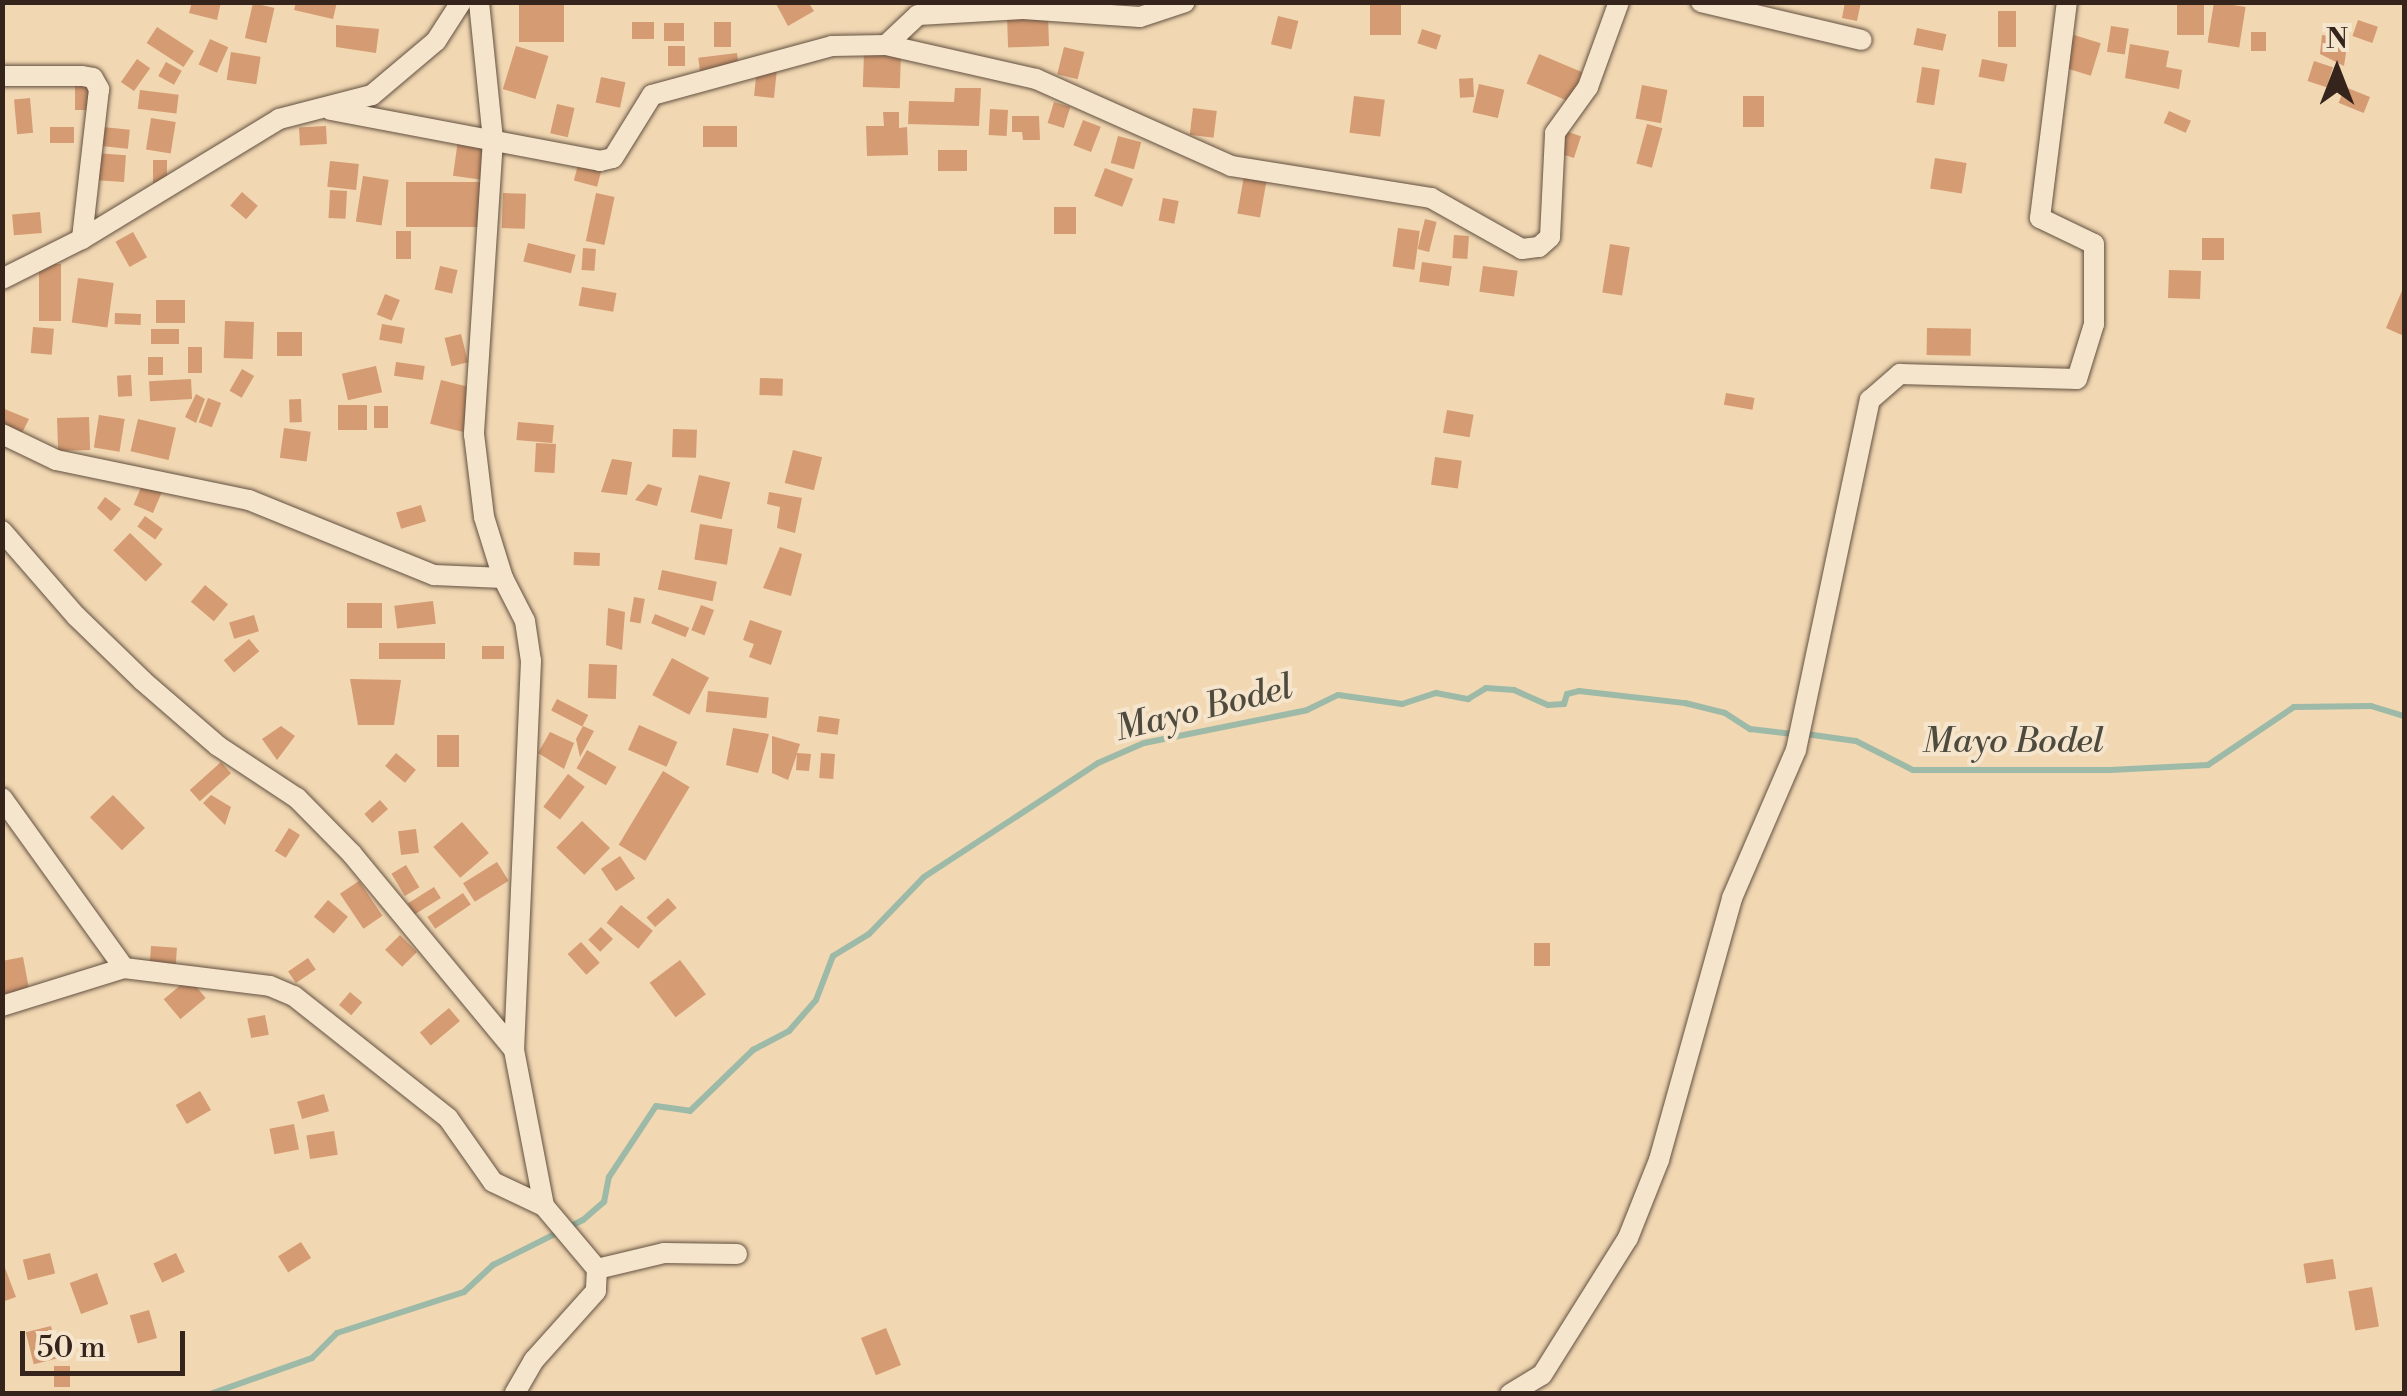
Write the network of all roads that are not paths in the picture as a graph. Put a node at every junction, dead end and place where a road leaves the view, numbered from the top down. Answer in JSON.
{"nodes":[{"id":1,"x":461,"y":2,"type":"edge"},
{"id":2,"x":479,"y":2,"type":"edge"},
{"id":3,"x":1185,"y":2,"type":"edge"},
{"id":4,"x":1619,"y":2,"type":"edge"},
{"id":5,"x":1701,"y":2,"type":"edge"},
{"id":6,"x":2067,"y":2,"type":"edge"},
{"id":7,"x":1862,"y":40,"type":"dead end"},
{"id":8,"x":886,"y":45,"type":"junction"},
{"id":9,"x":2,"y":76,"type":"edge"},
{"id":10,"x":331,"y":110,"type":"junction"},
{"id":11,"x":492,"y":139,"type":"junction"},
{"id":12,"x":82,"y":239,"type":"junction"},
{"id":13,"x":2,"y":279,"type":"edge"},
{"id":14,"x":2,"y":434,"type":"edge"},
{"id":15,"x":2,"y":530,"type":"edge"},
{"id":16,"x":503,"y":578,"type":"junction"},
{"id":17,"x":2,"y":798,"type":"edge"},
{"id":18,"x":124,"y":968,"type":"junction"},
{"id":19,"x":2,"y":1006,"type":"edge"},
{"id":20,"x":514,"y":1050,"type":"junction"},
{"id":21,"x":544,"y":1206,"type":"junction"},
{"id":22,"x":736,"y":1254,"type":"dead end"},
{"id":23,"x":597,"y":1268,"type":"junction"},
{"id":24,"x":514,"y":1394,"type":"edge"},
{"id":25,"x":1510,"y":1394,"type":"edge"}],
"edges":[{"from":1,"to":10,"type":"street"},
{"from":2,"to":11,"type":"street"},
{"from":3,"to":8,"type":"street"},
{"from":4,"to":8,"type":"street"},
{"from":5,"to":7,"type":"street"},
{"from":6,"to":25,"type":"street"},
{"from":8,"to":11,"type":"street"},
{"from":9,"to":12,"type":"street"},
{"from":10,"to":11,"type":"street"},
{"from":10,"to":12,"type":"street"},
{"from":11,"to":16,"type":"street"},
{"from":12,"to":13,"type":"street"},
{"from":14,"to":16,"type":"street"},
{"from":15,"to":20,"type":"street"},
{"from":16,"to":20,"type":"street"},
{"from":17,"to":18,"type":"street"},
{"from":18,"to":19,"type":"street"},
{"from":18,"to":21,"type":"street"},
{"from":20,"to":21,"type":"street"},
{"from":21,"to":23,"type":"street"},
{"from":22,"to":23,"type":"street"},
{"from":23,"to":24,"type":"street"}]}
